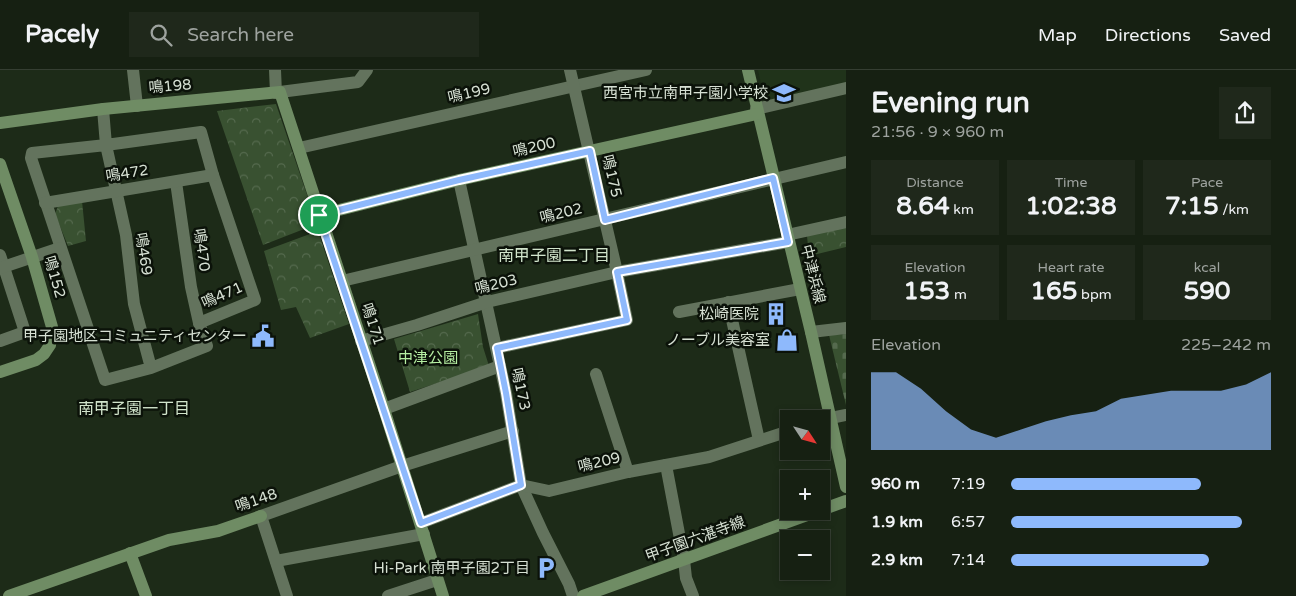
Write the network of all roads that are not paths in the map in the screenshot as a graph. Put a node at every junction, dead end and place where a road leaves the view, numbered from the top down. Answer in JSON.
{"nodes":[{"id":1,"x":134,"y":70,"type":"edge"},
{"id":2,"x":275,"y":70,"type":"edge"},
{"id":3,"x":367,"y":70,"type":"edge"},
{"id":4,"x":570,"y":70,"type":"edge"},
{"id":5,"x":646,"y":70,"type":"edge"},
{"id":6,"x":748,"y":70,"type":"edge"},
{"id":7,"x":574,"y":86,"type":"junction"},
{"id":8,"x":846,"y":88,"type":"edge"},
{"id":9,"x":278,"y":92,"type":"junction"},
{"id":10,"x":137,"y":106,"type":"junction"},
{"id":11,"x":102,"y":109,"type":"junction"},
{"id":12,"x":757,"y":111,"type":"junction"},
{"id":13,"x":0,"y":123,"type":"edge"},
{"id":14,"x":106,"y":145,"type":"junction"},
{"id":15,"x":299,"y":148,"type":"junction"},
{"id":16,"x":590,"y":151,"type":"junction"},
{"id":17,"x":846,"y":162,"type":"edge"},
{"id":18,"x":0,"y":164,"type":"edge"},
{"id":19,"x":213,"y":175,"type":"junction"},
{"id":20,"x":773,"y":178,"type":"junction"},
{"id":21,"x":459,"y":180,"type":"junction"},
{"id":22,"x":176,"y":182,"type":"junction"},
{"id":23,"x":115,"y":191,"type":"junction"},
{"id":24,"x":45,"y":203,"type":"junction"},
{"id":25,"x":319,"y":215,"type":"junction"},
{"id":26,"x":605,"y":220,"type":"junction"},
{"id":27,"x":846,"y":222,"type":"edge"},
{"id":28,"x":787,"y":239,"type":"junction"},
{"id":29,"x":60,"y":248,"type":"junction"},
{"id":30,"x":474,"y":251,"type":"junction"},
{"id":31,"x":32,"y":257,"type":"junction"},
{"id":32,"x":1,"y":263,"type":"edge"},
{"id":33,"x":617,"y":272,"type":"junction"},
{"id":34,"x":342,"y":281,"type":"junction"},
{"id":35,"x":800,"y":289,"type":"junction"},
{"id":36,"x":487,"y":302,"type":"junction"},
{"id":37,"x":728,"y":302,"type":"junction"},
{"id":38,"x":680,"y":312,"type":"dead end"},
{"id":39,"x":199,"y":323,"type":"junction"},
{"id":40,"x":846,"y":328,"type":"edge"},
{"id":41,"x":811,"y":332,"type":"junction"},
{"id":42,"x":0,"y":341,"type":"edge"},
{"id":43,"x":362,"y":341,"type":"junction"},
{"id":44,"x":497,"y":348,"type":"junction"},
{"id":45,"x":500,"y":366,"type":"junction"},
{"id":46,"x":151,"y":368,"type":"junction"},
{"id":47,"x":0,"y":372,"type":"edge"},
{"id":48,"x":596,"y":374,"type":"dead end"},
{"id":49,"x":384,"y":409,"type":"junction"},
{"id":50,"x":824,"y":410,"type":"edge"},
{"id":51,"x":846,"y":415,"type":"edge"},
{"id":52,"x":830,"y":418,"type":"edge"},
{"id":53,"x":513,"y":431,"type":"junction"},
{"id":54,"x":780,"y":434,"type":"edge"},
{"id":55,"x":830,"y":435,"type":"edge"},
{"id":56,"x":759,"y":440,"type":"junction"},
{"id":57,"x":666,"y":465,"type":"junction"},
{"id":58,"x":402,"y":466,"type":"junction"},
{"id":59,"x":628,"y":472,"type":"junction"},
{"id":60,"x":521,"y":485,"type":"junction"},
{"id":61,"x":846,"y":487,"type":"edge"},
{"id":62,"x":846,"y":501,"type":"edge"},
{"id":63,"x":830,"y":507,"type":"edge"},
{"id":64,"x":261,"y":516,"type":"junction"},
{"id":65,"x":795,"y":520,"type":"edge"},
{"id":66,"x":422,"y":528,"type":"junction"},
{"id":67,"x":130,"y":553,"type":"junction"},
{"id":68,"x":684,"y":560,"type":"junction"},
{"id":69,"x":276,"y":561,"type":"junction"},
{"id":70,"x":437,"y":580,"type":"junction"},
{"id":71,"x":9,"y":596,"type":"edge"},
{"id":72,"x":146,"y":596,"type":"edge"},
{"id":73,"x":287,"y":596,"type":"edge"},
{"id":74,"x":388,"y":596,"type":"edge"},
{"id":75,"x":443,"y":596,"type":"edge"},
{"id":76,"x":573,"y":596,"type":"edge"},
{"id":77,"x":583,"y":596,"type":"edge"},
{"id":78,"x":693,"y":596,"type":"edge"}],
"edges":[{"from":1,"to":10,"type":"street"},
{"from":2,"to":9,"type":"street","name":"鳴171"},
{"from":3,"to":9,"type":"street","name":"鳴198"},
{"from":4,"to":7,"type":"street","name":"鳴175"},
{"from":5,"to":7,"type":"street","name":"鳴199"},
{"from":6,"to":12,"type":"street","name":"中津浜線"},
{"from":7,"to":15,"type":"street","name":"鳴199"},
{"from":7,"to":16,"type":"street","name":"鳴175"},
{"from":8,"to":12,"type":"street"},
{"from":9,"to":10,"type":"street","name":"鳴198"},
{"from":9,"to":15,"type":"street","name":"鳴171"},
{"from":10,"to":11,"type":"street","name":"鳴198"},
{"from":11,"to":13,"type":"street","name":"鳴198"},
{"from":11,"to":14,"type":"street"},
{"from":12,"to":16,"type":"street","name":"鳴200"},
{"from":12,"to":20,"type":"street","name":"中津浜線"},
{"from":14,"to":19,"type":"street","name":"鳴471"},
{"from":14,"to":23,"type":"street","name":"鳴469"},
{"from":14,"to":24,"type":"street","name":"鳴471"},
{"from":15,"to":25,"type":"street","name":"鳴171"},
{"from":16,"to":21,"type":"street","name":"鳴200"},
{"from":16,"to":26,"type":"street","name":"鳴175"},
{"from":17,"to":20,"type":"street","name":"鳴202"},
{"from":18,"to":31,"type":"street","name":"鳴152"},
{"from":19,"to":22,"type":"street","name":"鳴472"},
{"from":19,"to":39,"type":"street","name":"鳴471"},
{"from":20,"to":26,"type":"street","name":"鳴202"},
{"from":20,"to":28,"type":"street","name":"中津浜線"},
{"from":21,"to":25,"type":"street","name":"鳴200"},
{"from":21,"to":30,"type":"street","name":"鳴173"},
{"from":22,"to":23,"type":"street","name":"鳴472"},
{"from":22,"to":39,"type":"street","name":"鳴470"},
{"from":23,"to":24,"type":"street","name":"鳴472"},
{"from":23,"to":46,"type":"street","name":"鳴469"},
{"from":24,"to":29,"type":"street","name":"鳴471"},
{"from":25,"to":34,"type":"street","name":"鳴171"},
{"from":26,"to":30,"type":"street","name":"鳴202"},
{"from":26,"to":33,"type":"street","name":"鳴175"},
{"from":27,"to":28,"type":"street","name":"鳴203"},
{"from":28,"to":33,"type":"street","name":"鳴203"},
{"from":28,"to":35,"type":"street","name":"中津浜線"},
{"from":29,"to":31,"type":"street"},
{"from":29,"to":46,"type":"street","name":"鳴471"},
{"from":30,"to":34,"type":"street","name":"鳴202"},
{"from":30,"to":36,"type":"street","name":"鳴173"},
{"from":31,"to":32,"type":"street"},
{"from":31,"to":47,"type":"street","name":"鳴152"},
{"from":32,"to":42,"type":"street"},
{"from":33,"to":36,"type":"street","name":"鳴203"},
{"from":33,"to":44,"type":"street","name":"鳴175"},
{"from":34,"to":43,"type":"street","name":"鳴171"},
{"from":35,"to":37,"type":"street"},
{"from":35,"to":41,"type":"street","name":"中津浜線"},
{"from":36,"to":43,"type":"street","name":"鳴203"},
{"from":36,"to":44,"type":"street","name":"鳴173"},
{"from":37,"to":38,"type":"street"},
{"from":37,"to":56,"type":"street"},
{"from":39,"to":46,"type":"street","name":"鳴471"},
{"from":40,"to":41,"type":"street"},
{"from":41,"to":50,"type":"street","name":"中津浜線"},
{"from":43,"to":49,"type":"street","name":"鳴171"},
{"from":44,"to":45,"type":"street","name":"鳴173"},
{"from":45,"to":49,"type":"street"},
{"from":45,"to":53,"type":"street","name":"鳴173"},
{"from":48,"to":59,"type":"street"},
{"from":49,"to":58,"type":"street","name":"鳴171"},
{"from":51,"to":52,"type":"street"},
{"from":53,"to":58,"type":"street","name":"鳴148"},
{"from":53,"to":60,"type":"street","name":"鳴173"},
{"from":54,"to":56,"type":"street","name":"鳴209"},
{"from":55,"to":61,"type":"street","name":"中津浜線"},
{"from":56,"to":57,"type":"street","name":"鳴209"},
{"from":57,"to":59,"type":"street","name":"鳴209"},
{"from":57,"to":68,"type":"street"},
{"from":58,"to":64,"type":"street","name":"鳴148"},
{"from":58,"to":66,"type":"street","name":"鳴171"},
{"from":59,"to":60,"type":"street","name":"鳴209"},
{"from":60,"to":66,"type":"street"},
{"from":60,"to":76,"type":"street","name":"鳴173"},
{"from":62,"to":63,"type":"street","name":"甲子園六湛寺線"},
{"from":64,"to":67,"type":"street","name":"鳴148"},
{"from":64,"to":69,"type":"street"},
{"from":65,"to":68,"type":"street","name":"甲子園六湛寺線"},
{"from":66,"to":69,"type":"street"},
{"from":66,"to":70,"type":"street","name":"鳴171"},
{"from":67,"to":71,"type":"street","name":"鳴148"},
{"from":67,"to":72,"type":"street"},
{"from":68,"to":77,"type":"street","name":"甲子園六湛寺線"},
{"from":68,"to":78,"type":"street"},
{"from":69,"to":73,"type":"street"},
{"from":70,"to":74,"type":"street"},
{"from":70,"to":75,"type":"street","name":"鳴171"}]}
